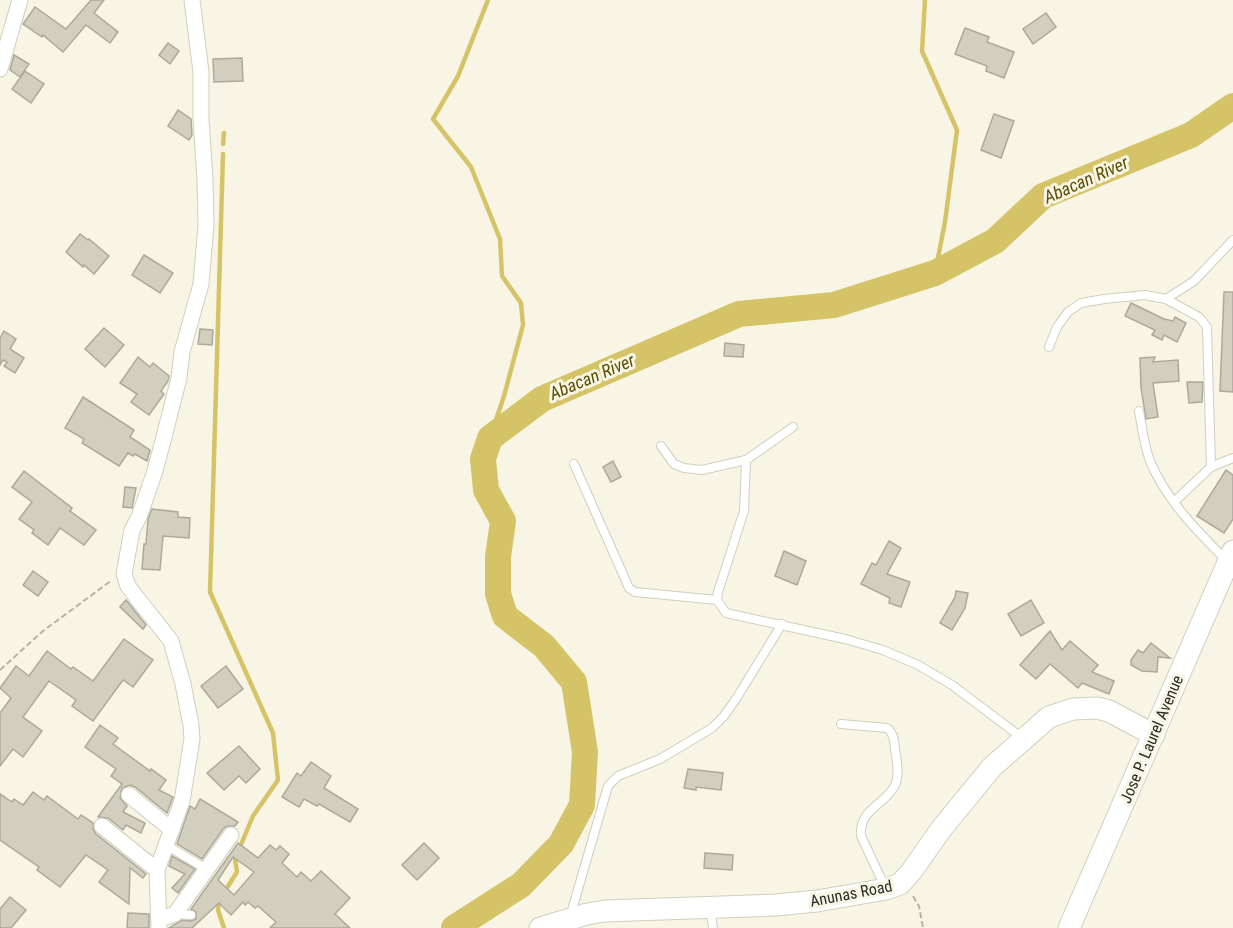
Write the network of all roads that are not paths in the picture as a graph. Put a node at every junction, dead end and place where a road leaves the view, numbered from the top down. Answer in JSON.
{"nodes":[{"id":1,"x":20,"y":0,"type":"edge"},
{"id":2,"x":192,"y":0,"type":"edge"},
{"id":3,"x":0,"y":69,"type":"edge"},
{"id":4,"x":1233,"y":240,"type":"edge"},
{"id":5,"x":1166,"y":299,"type":"junction"},
{"id":6,"x":1049,"y":347,"type":"dead end"},
{"id":7,"x":1138,"y":411,"type":"dead end"},
{"id":8,"x":793,"y":427,"type":"dead end"},
{"id":9,"x":661,"y":446,"type":"dead end"},
{"id":10,"x":1233,"y":458,"type":"edge"},
{"id":11,"x":746,"y":460,"type":"junction"},
{"id":12,"x":574,"y":464,"type":"dead end"},
{"id":13,"x":1211,"y":467,"type":"junction"},
{"id":14,"x":1174,"y":502,"type":"junction"},
{"id":15,"x":1230,"y":556,"type":"edge"},
{"id":16,"x":717,"y":600,"type":"junction"},
{"id":17,"x":782,"y":624,"type":"junction"},
{"id":18,"x":841,"y":724,"type":"dead end"},
{"id":19,"x":1154,"y":735,"type":"junction"},
{"id":20,"x":1025,"y":740,"type":"junction"},
{"id":21,"x":129,"y":795,"type":"dead end"},
{"id":22,"x":102,"y":826,"type":"dead end"},
{"id":23,"x":172,"y":830,"type":"junction"},
{"id":24,"x":231,"y":835,"type":"dead end"},
{"id":25,"x":166,"y":846,"type":"junction"},
{"id":26,"x":201,"y":866,"type":"dead end"},
{"id":27,"x":157,"y":870,"type":"junction"},
{"id":28,"x":893,"y":886,"type":"junction"},
{"id":29,"x":710,"y":907,"type":"junction"},
{"id":30,"x":191,"y":915,"type":"dead end"},
{"id":31,"x":570,"y":918,"type":"junction"},
{"id":32,"x":165,"y":920,"type":"edge"},
{"id":33,"x":540,"y":928,"type":"edge"},
{"id":34,"x":713,"y":928,"type":"edge"},
{"id":35,"x":1069,"y":928,"type":"edge"}],
"edges":[{"from":1,"to":3,"type":"street"},
{"from":2,"to":23,"type":"street"},
{"from":4,"to":5,"type":"lane"},
{"from":5,"to":6,"type":"lane"},
{"from":5,"to":13,"type":"lane"},
{"from":7,"to":14,"type":"lane"},
{"from":8,"to":11,"type":"lane"},
{"from":9,"to":11,"type":"lane"},
{"from":10,"to":13,"type":"lane"},
{"from":11,"to":16,"type":"lane"},
{"from":12,"to":16,"type":"lane"},
{"from":13,"to":14,"type":"lane"},
{"from":14,"to":15,"type":"lane"},
{"from":15,"to":19,"type":"street","name":"Jose P. Laurel Avenue"},
{"from":16,"to":17,"type":"lane"},
{"from":17,"to":20,"type":"lane"},
{"from":17,"to":31,"type":"lane"},
{"from":18,"to":28,"type":"lane"},
{"from":19,"to":20,"type":"street","name":"Anunas Road"},
{"from":19,"to":35,"type":"street","name":"Jose P. Laurel Avenue"},
{"from":20,"to":28,"type":"street","name":"Anunas Road"},
{"from":21,"to":23,"type":"street"},
{"from":22,"to":27,"type":"street"},
{"from":23,"to":25,"type":"street"},
{"from":24,"to":32,"type":"street"},
{"from":25,"to":26,"type":"lane"},
{"from":25,"to":27,"type":"street"},
{"from":27,"to":32,"type":"street"},
{"from":28,"to":29,"type":"street","name":"Anunas Road"},
{"from":29,"to":31,"type":"street","name":"Anunas Road"},
{"from":29,"to":34,"type":"lane"},
{"from":30,"to":32,"type":"lane"},
{"from":31,"to":33,"type":"street","name":"Anunas Road"}]}
